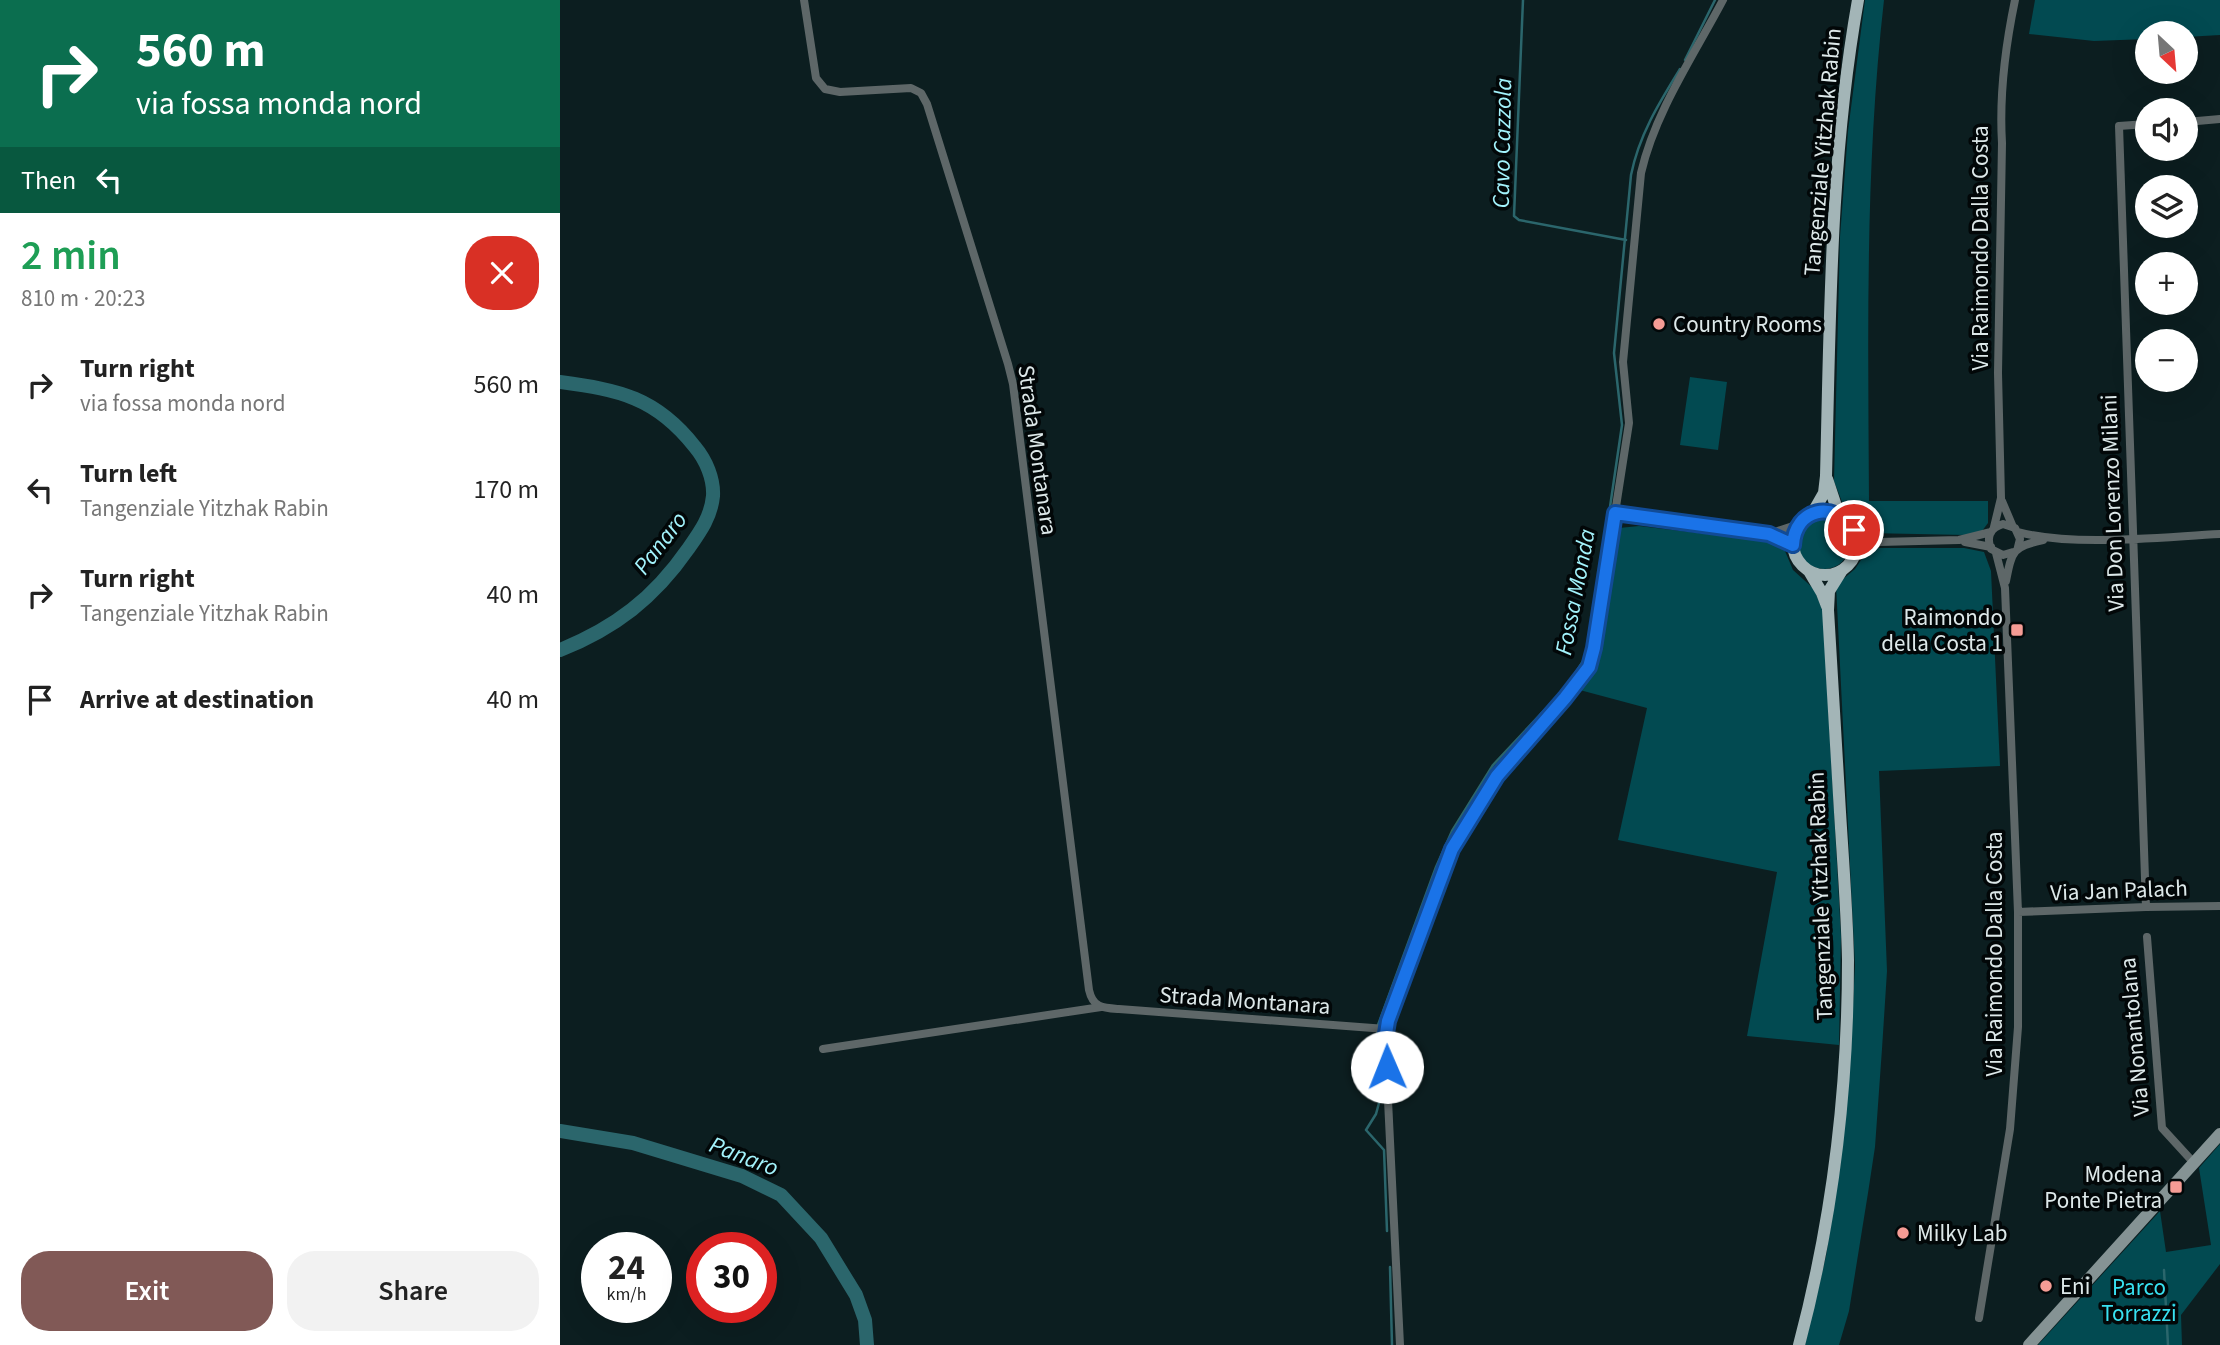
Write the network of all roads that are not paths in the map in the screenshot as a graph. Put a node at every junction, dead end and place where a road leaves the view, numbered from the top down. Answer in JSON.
{"nodes":[{"id":1,"x":804,"y":0,"type":"edge"},
{"id":2,"x":1723,"y":0,"type":"edge"},
{"id":3,"x":1857,"y":0,"type":"edge"},
{"id":4,"x":2015,"y":0,"type":"edge"},
{"id":5,"x":2220,"y":120,"type":"edge"},
{"id":6,"x":2198,"y":121,"type":"edge"},
{"id":7,"x":2135,"y":125,"type":"edge"},
{"id":8,"x":1826,"y":476,"type":"junction"},
{"id":9,"x":2001,"y":498,"type":"junction"},
{"id":10,"x":1615,"y":513,"type":"junction"},
{"id":11,"x":1812,"y":514,"type":"junction"},
{"id":12,"x":1839,"y":515,"type":"junction"},
{"id":13,"x":1799,"y":524,"type":"junction"},
{"id":14,"x":2015,"y":529,"type":"junction"},
{"id":15,"x":1854,"y":530,"type":"junction"},
{"id":16,"x":1992,"y":530,"type":"junction"},
{"id":17,"x":1769,"y":534,"type":"junction"},
{"id":18,"x":2220,"y":534,"type":"edge"},
{"id":19,"x":2132,"y":538,"type":"junction"},
{"id":20,"x":2048,"y":539,"type":"junction"},
{"id":21,"x":1959,"y":540,"type":"junction"},
{"id":22,"x":1879,"y":542,"type":"junction"},
{"id":23,"x":1793,"y":545,"type":"junction"},
{"id":24,"x":2015,"y":549,"type":"junction"},
{"id":25,"x":1993,"y":550,"type":"junction"},
{"id":26,"x":1853,"y":558,"type":"junction"},
{"id":27,"x":1842,"y":570,"type":"junction"},
{"id":28,"x":1809,"y":571,"type":"junction"},
{"id":29,"x":2005,"y":587,"type":"junction"},
{"id":30,"x":1828,"y":610,"type":"junction"},
{"id":31,"x":2220,"y":906,"type":"edge"},
{"id":32,"x":2146,"y":907,"type":"junction"},
{"id":33,"x":2018,"y":912,"type":"junction"},
{"id":34,"x":2147,"y":937,"type":"dead end"},
{"id":35,"x":1101,"y":1007,"type":"junction"},
{"id":36,"x":1381,"y":1029,"type":"junction"},
{"id":37,"x":823,"y":1049,"type":"dead end"},
{"id":38,"x":2220,"y":1135,"type":"edge"},
{"id":39,"x":2194,"y":1163,"type":"junction"},
{"id":40,"x":1979,"y":1318,"type":"dead end"},
{"id":41,"x":1400,"y":1345,"type":"edge"},
{"id":42,"x":1799,"y":1345,"type":"edge"},
{"id":43,"x":2029,"y":1345,"type":"edge"}],
"edges":[{"from":1,"to":35,"type":"street","name":"Strada Montanara"},
{"from":2,"to":10,"type":"street"},
{"from":3,"to":8,"type":"main road","name":"Tangenziale Yitzhak Rabin"},
{"from":4,"to":9,"type":"street","name":"Via Raimondo Dalla Costa"},
{"from":5,"to":6,"type":"street"},
{"from":7,"to":19,"type":"street","name":"Via Don Lorenzo Milani"},
{"from":8,"to":11,"type":"main road","name":"Tangenziale Yitzhak Rabin"},
{"from":8,"to":12,"type":"main road","name":"Tangenziale Yitzhak Rabin"},
{"from":9,"to":14,"type":"street"},
{"from":9,"to":16,"type":"street"},
{"from":10,"to":17,"type":"street"},
{"from":10,"to":36,"type":"street"},
{"from":11,"to":12,"type":"main road"},
{"from":11,"to":13,"type":"main road","name":"Tangenziale Yitzhak Rabin"},
{"from":12,"to":15,"type":"main road","name":"Tangenziale Yitzhak Rabin"},
{"from":13,"to":17,"type":"street"},
{"from":13,"to":23,"type":"main road"},
{"from":14,"to":16,"type":"street"},
{"from":14,"to":20,"type":"street"},
{"from":14,"to":24,"type":"street"},
{"from":15,"to":22,"type":"street"},
{"from":15,"to":26,"type":"main road"},
{"from":16,"to":21,"type":"street"},
{"from":16,"to":25,"type":"street"},
{"from":17,"to":23,"type":"street"},
{"from":18,"to":19,"type":"street"},
{"from":19,"to":20,"type":"street"},
{"from":19,"to":32,"type":"street","name":"Via Don Lorenzo Milani"},
{"from":20,"to":24,"type":"street"},
{"from":21,"to":22,"type":"street"},
{"from":21,"to":25,"type":"street"},
{"from":22,"to":26,"type":"street"},
{"from":23,"to":28,"type":"main road","name":"Tangenziale Yitzhak Rabin"},
{"from":24,"to":25,"type":"street"},
{"from":24,"to":29,"type":"street"},
{"from":25,"to":29,"type":"street"},
{"from":26,"to":27,"type":"main road","name":"Tangenziale Yitzhak Rabin"},
{"from":27,"to":28,"type":"main road"},
{"from":27,"to":30,"type":"main road","name":"Tangenziale Yitzhak Rabin"},
{"from":28,"to":30,"type":"main road","name":"Tangenziale Yitzhak Rabin"},
{"from":29,"to":33,"type":"street","name":"Via Raimondo Dalla Costa"},
{"from":30,"to":42,"type":"main road","name":"Tangenziale Yitzhak Rabin"},
{"from":31,"to":32,"type":"street","name":"Via Jan Palach"},
{"from":32,"to":33,"type":"street","name":"Via Jan Palach"},
{"from":33,"to":40,"type":"street","name":"Via Raimondo Dalla Costa"},
{"from":34,"to":39,"type":"street","name":"Via Nonantolana"},
{"from":35,"to":36,"type":"street","name":"Strada Montanara"},
{"from":35,"to":37,"type":"street","name":"Strada Montanara"},
{"from":36,"to":41,"type":"street"},
{"from":38,"to":39,"type":"main road"},
{"from":39,"to":43,"type":"main road"}]}
